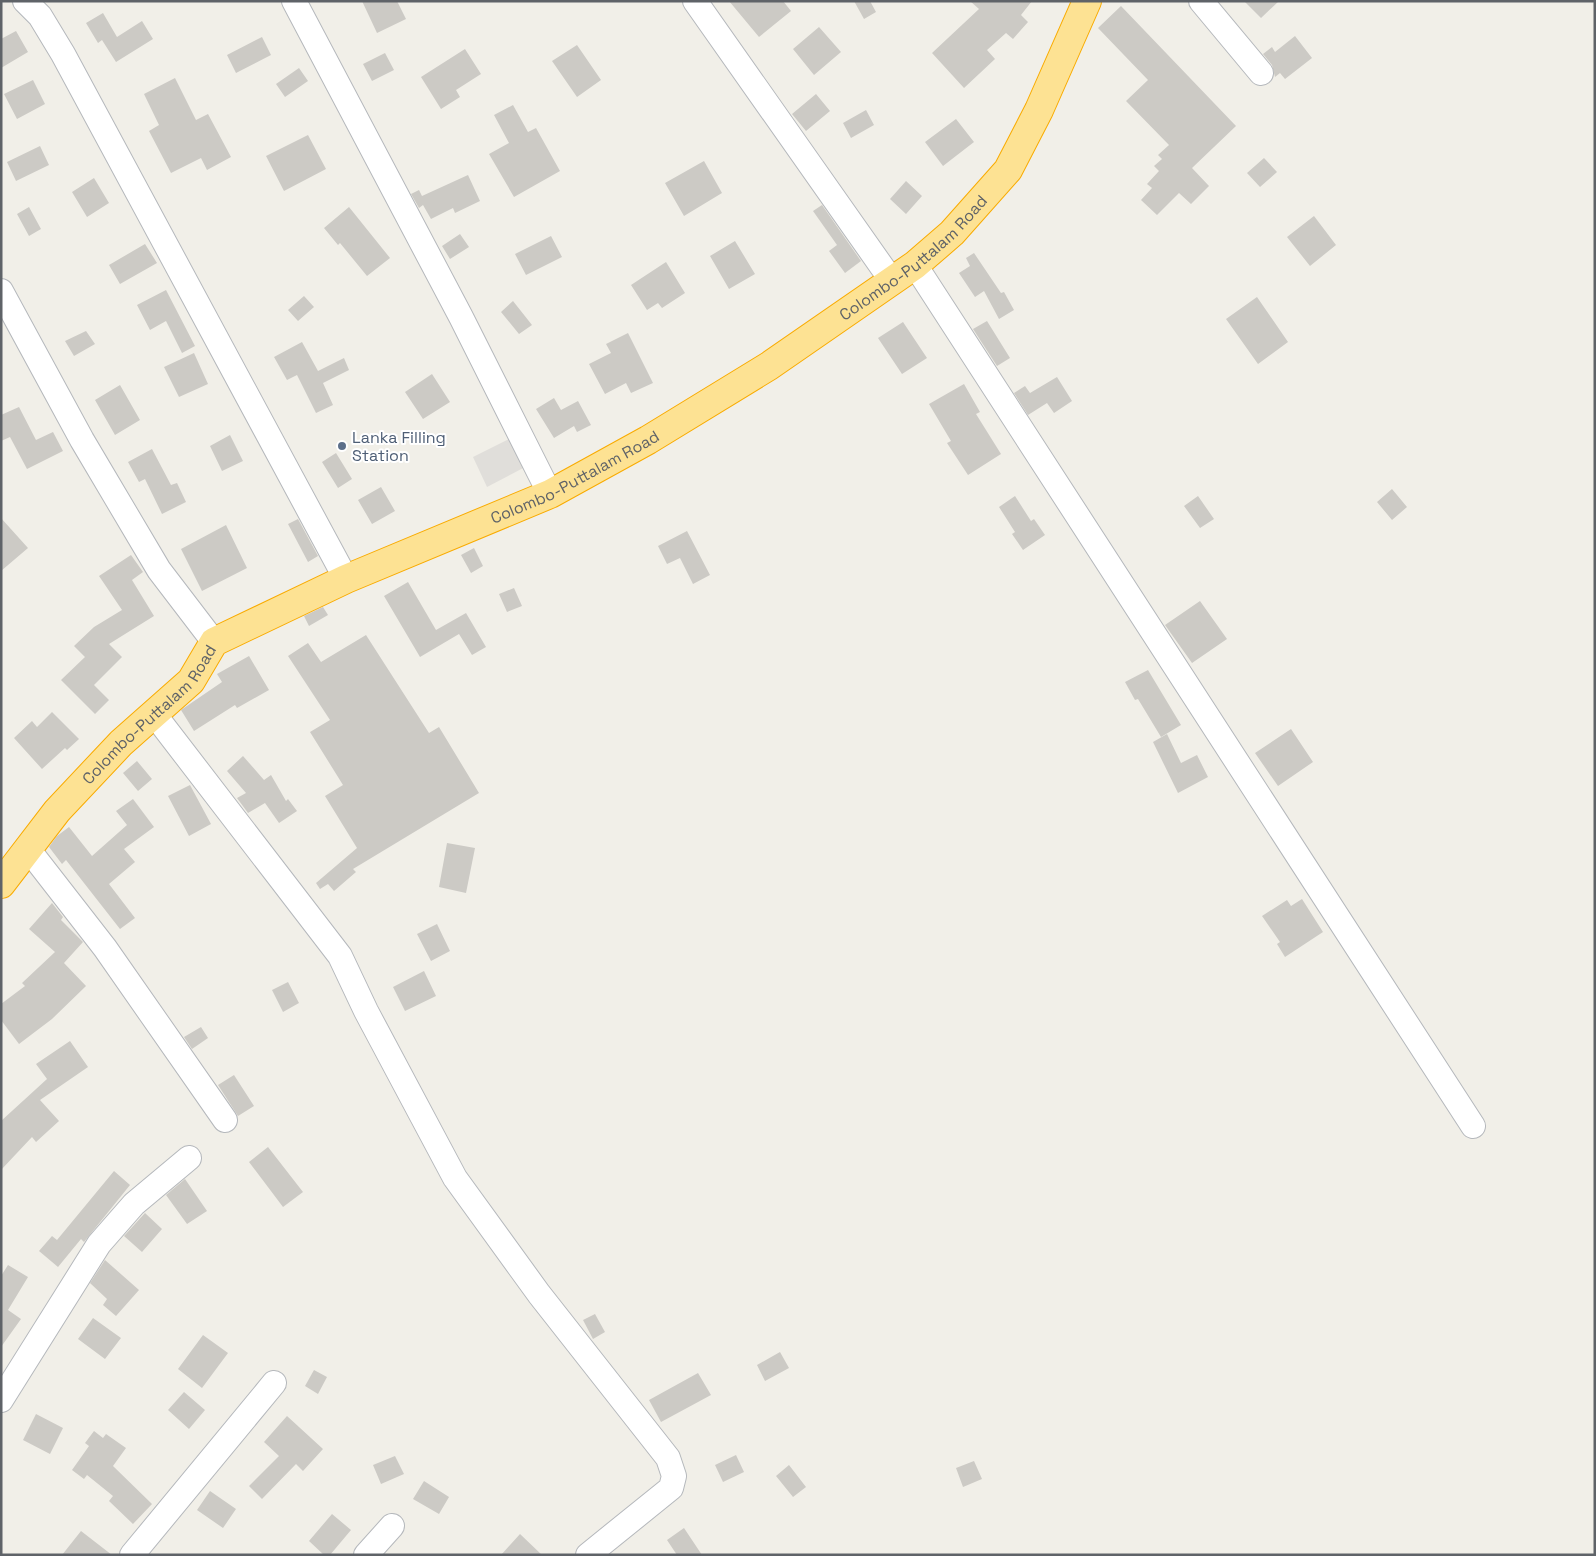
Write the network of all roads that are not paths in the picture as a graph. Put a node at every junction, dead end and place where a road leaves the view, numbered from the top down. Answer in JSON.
{"nodes":[{"id":1,"x":26,"y":1,"type":"edge"},
{"id":2,"x":294,"y":1,"type":"edge"},
{"id":3,"x":694,"y":1,"type":"edge"},
{"id":4,"x":1087,"y":1,"type":"edge"},
{"id":5,"x":1201,"y":1,"type":"edge"},
{"id":6,"x":1262,"y":73,"type":"dead end"},
{"id":7,"x":915,"y":265,"type":"junction"},
{"id":8,"x":892,"y":281,"type":"junction"},
{"id":9,"x":1,"y":291,"type":"edge"},
{"id":10,"x":550,"y":494,"type":"junction"},
{"id":11,"x":346,"y":579,"type":"junction"},
{"id":12,"x":214,"y":642,"type":"junction"},
{"id":13,"x":154,"y":714,"type":"junction"},
{"id":14,"x":28,"y":849,"type":"junction"},
{"id":15,"x":1,"y":884,"type":"edge"},
{"id":16,"x":225,"y":1120,"type":"dead end"},
{"id":17,"x":1473,"y":1126,"type":"dead end"},
{"id":18,"x":189,"y":1158,"type":"dead end"},
{"id":19,"x":274,"y":1383,"type":"dead end"},
{"id":20,"x":1,"y":1400,"type":"edge"},
{"id":21,"x":392,"y":1526,"type":"dead end"},
{"id":22,"x":132,"y":1555,"type":"edge"},
{"id":23,"x":366,"y":1555,"type":"edge"},
{"id":24,"x":588,"y":1555,"type":"edge"}],
"edges":[{"from":1,"to":11,"type":"street"},
{"from":2,"to":10,"type":"street"},
{"from":3,"to":8,"type":"street"},
{"from":4,"to":7,"type":"highway","name":"Colombo-Puttalam Road"},
{"from":5,"to":6,"type":"street"},
{"from":7,"to":8,"type":"highway","name":"Colombo-Puttalam Road"},
{"from":7,"to":17,"type":"street"},
{"from":8,"to":10,"type":"highway","name":"Colombo-Puttalam Road"},
{"from":9,"to":12,"type":"street"},
{"from":10,"to":11,"type":"highway","name":"Colombo-Puttalam Road"},
{"from":11,"to":12,"type":"highway","name":"Colombo-Puttalam Road"},
{"from":12,"to":13,"type":"highway","name":"Colombo-Puttalam Road"},
{"from":13,"to":14,"type":"highway","name":"Colombo-Puttalam Road"},
{"from":13,"to":24,"type":"street"},
{"from":14,"to":15,"type":"highway","name":"Colombo-Puttalam Road"},
{"from":14,"to":16,"type":"street"},
{"from":18,"to":20,"type":"street"},
{"from":19,"to":22,"type":"street"},
{"from":21,"to":23,"type":"street"}]}
